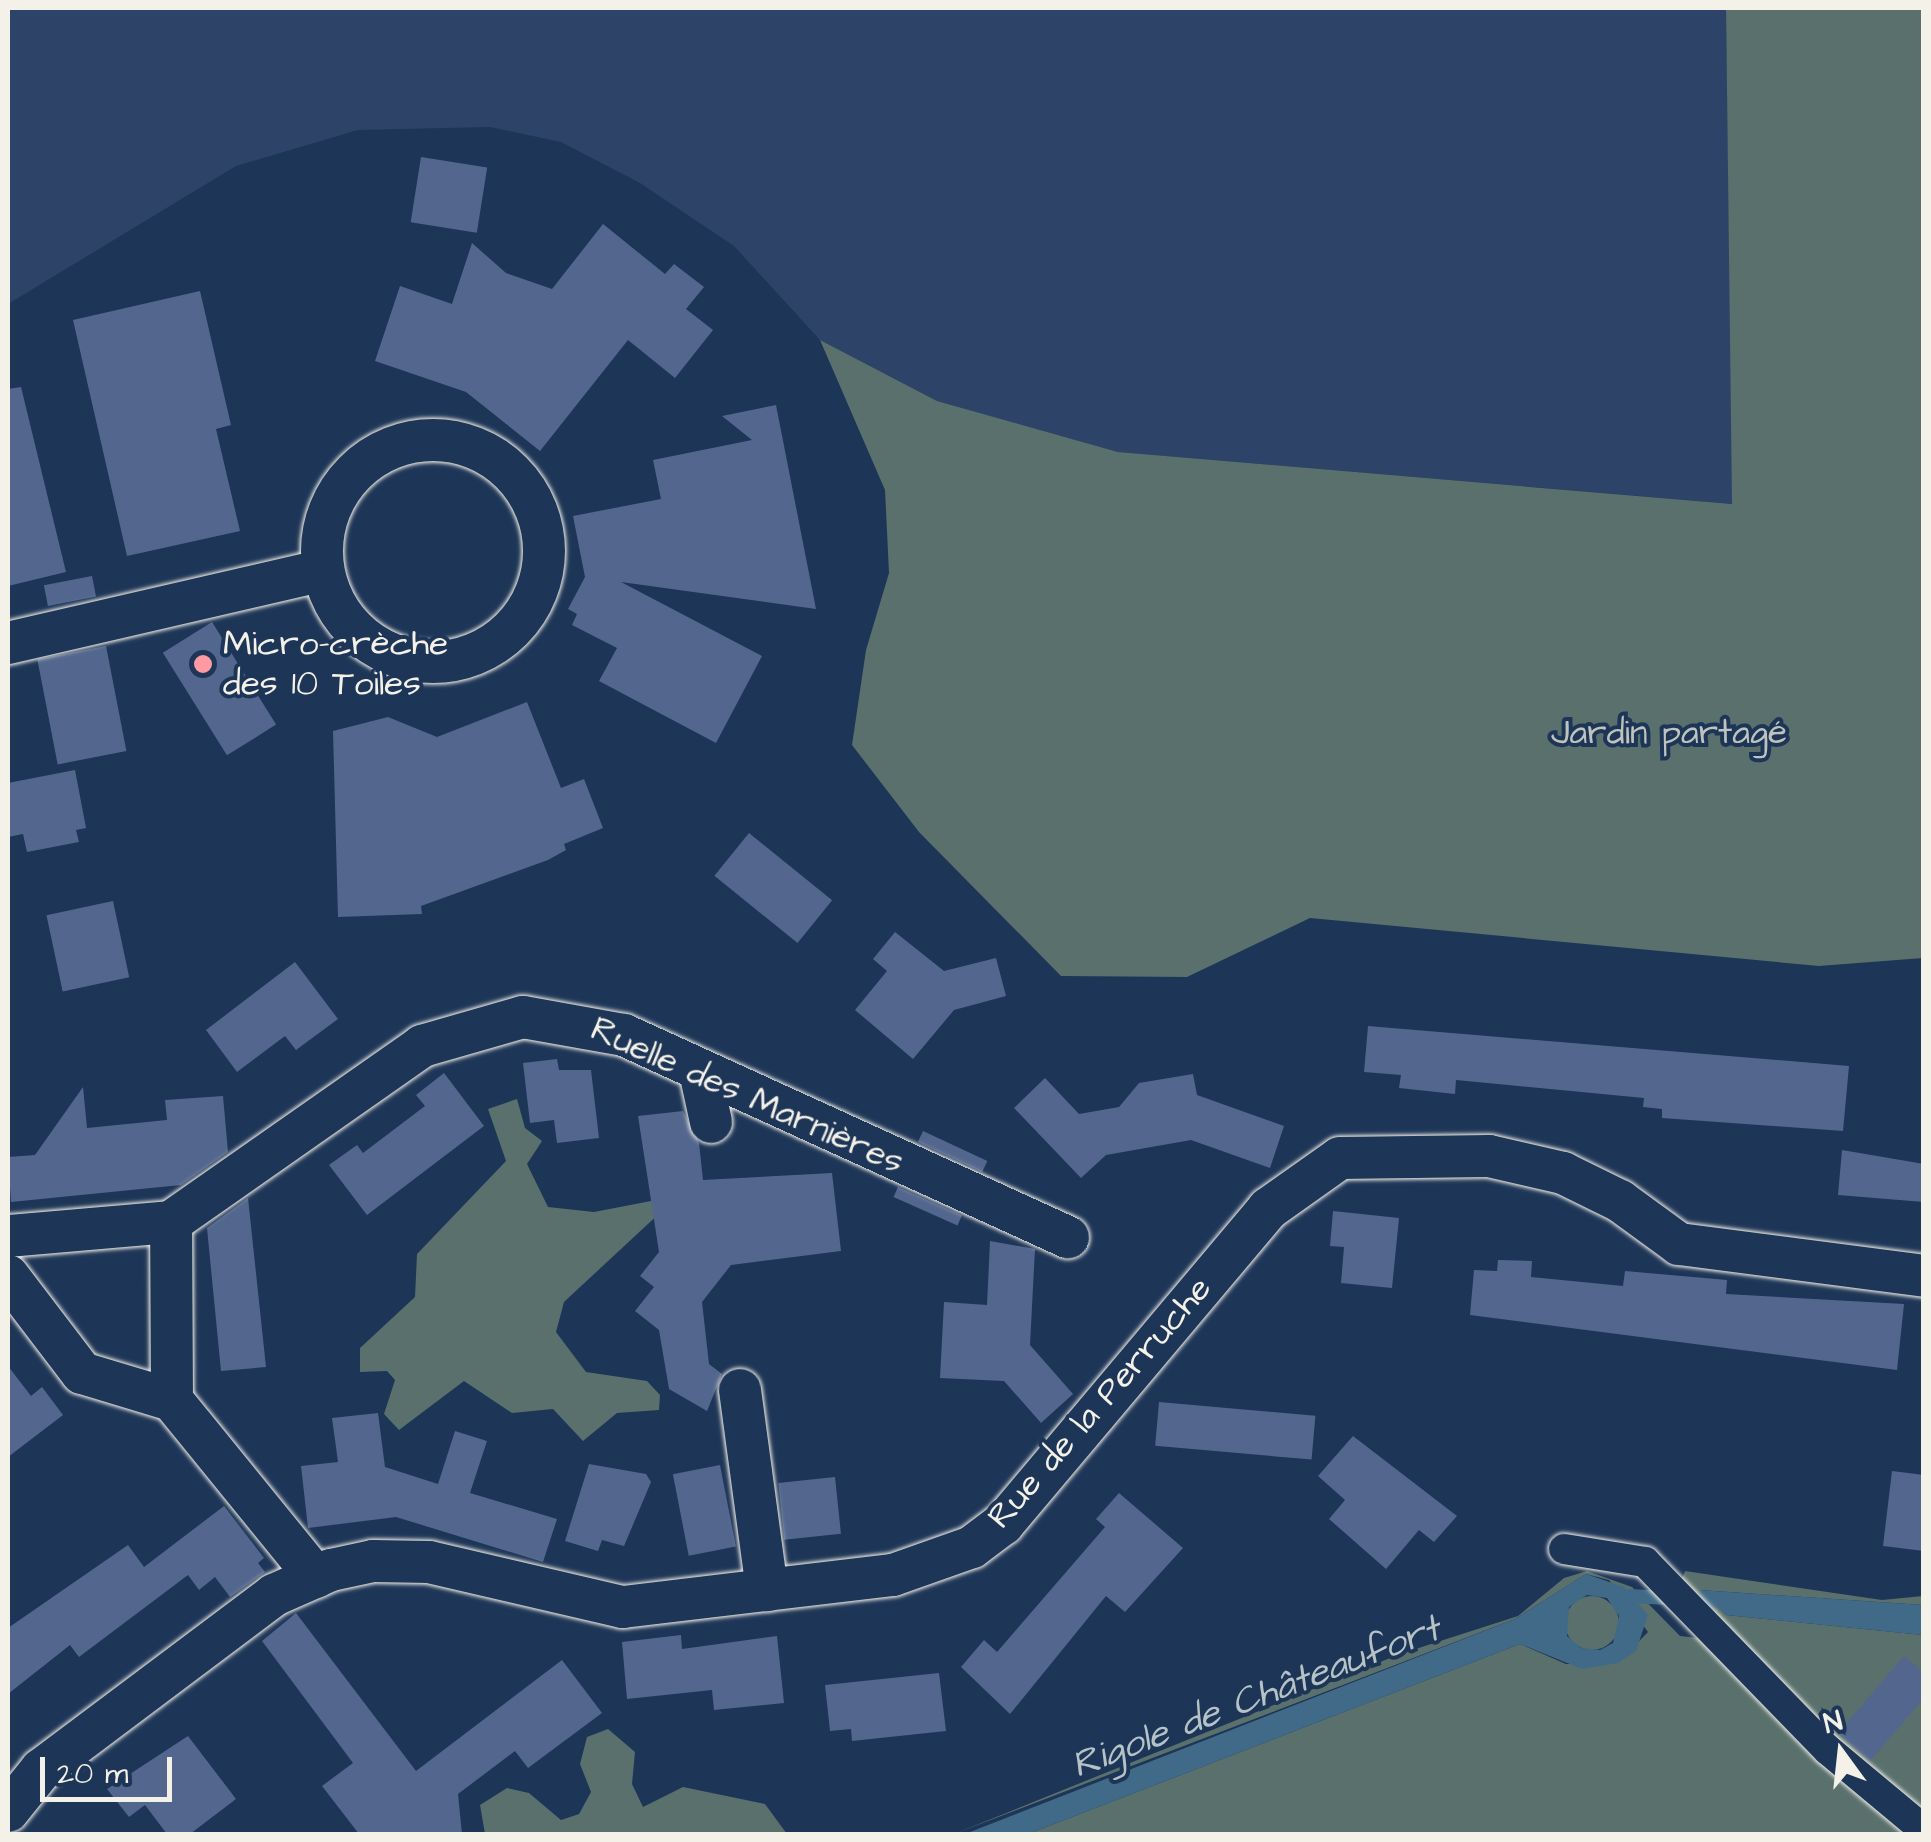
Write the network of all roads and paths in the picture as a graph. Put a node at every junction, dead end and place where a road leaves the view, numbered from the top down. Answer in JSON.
{"nodes":[{"id":1,"x":323,"y":570,"type":"junction"},
{"id":2,"x":8,"y":644,"type":"edge"},
{"id":3,"x":701,"y":1076,"type":"junction"},
{"id":4,"x":711,"y":1122,"type":"dead end"},
{"id":5,"x":171,"y":1222,"type":"junction"},
{"id":6,"x":8,"y":1236,"type":"edge"},
{"id":7,"x":1068,"y":1237,"type":"dead end"},
{"id":8,"x":8,"y":1276,"type":"edge"},
{"id":9,"x":1924,"y":1276,"type":"edge"},
{"id":10,"x":22,"y":1324,"type":"edge"},
{"id":11,"x":740,"y":1390,"type":"dead end"},
{"id":12,"x":172,"y":1400,"type":"junction"},
{"id":13,"x":1564,"y":1549,"type":"dead end"},
{"id":14,"x":316,"y":1576,"type":"junction"},
{"id":15,"x":767,"y":1590,"type":"junction"},
{"id":16,"x":8,"y":1811,"type":"edge"},
{"id":17,"x":1924,"y":1830,"type":"edge"}],
"edges":[{"from":1,"to":1,"type":"street"},
{"from":1,"to":2,"type":"street"},
{"from":3,"to":4,"type":"street"},
{"from":3,"to":5,"type":"street","name":"Ruelle des Marnières"},
{"from":3,"to":7,"type":"street","name":"Ruelle des Marnières"},
{"from":5,"to":6,"type":"street"},
{"from":5,"to":12,"type":"street"},
{"from":8,"to":10,"type":"street"},
{"from":9,"to":15,"type":"street","name":"Rue de la Perruche"},
{"from":10,"to":12,"type":"street"},
{"from":11,"to":15,"type":"street"},
{"from":12,"to":14,"type":"street"},
{"from":13,"to":17,"type":"street"},
{"from":14,"to":15,"type":"street","name":"Rue de la Perruche"},
{"from":14,"to":16,"type":"street","name":"Rue de la Perruche"}]}
